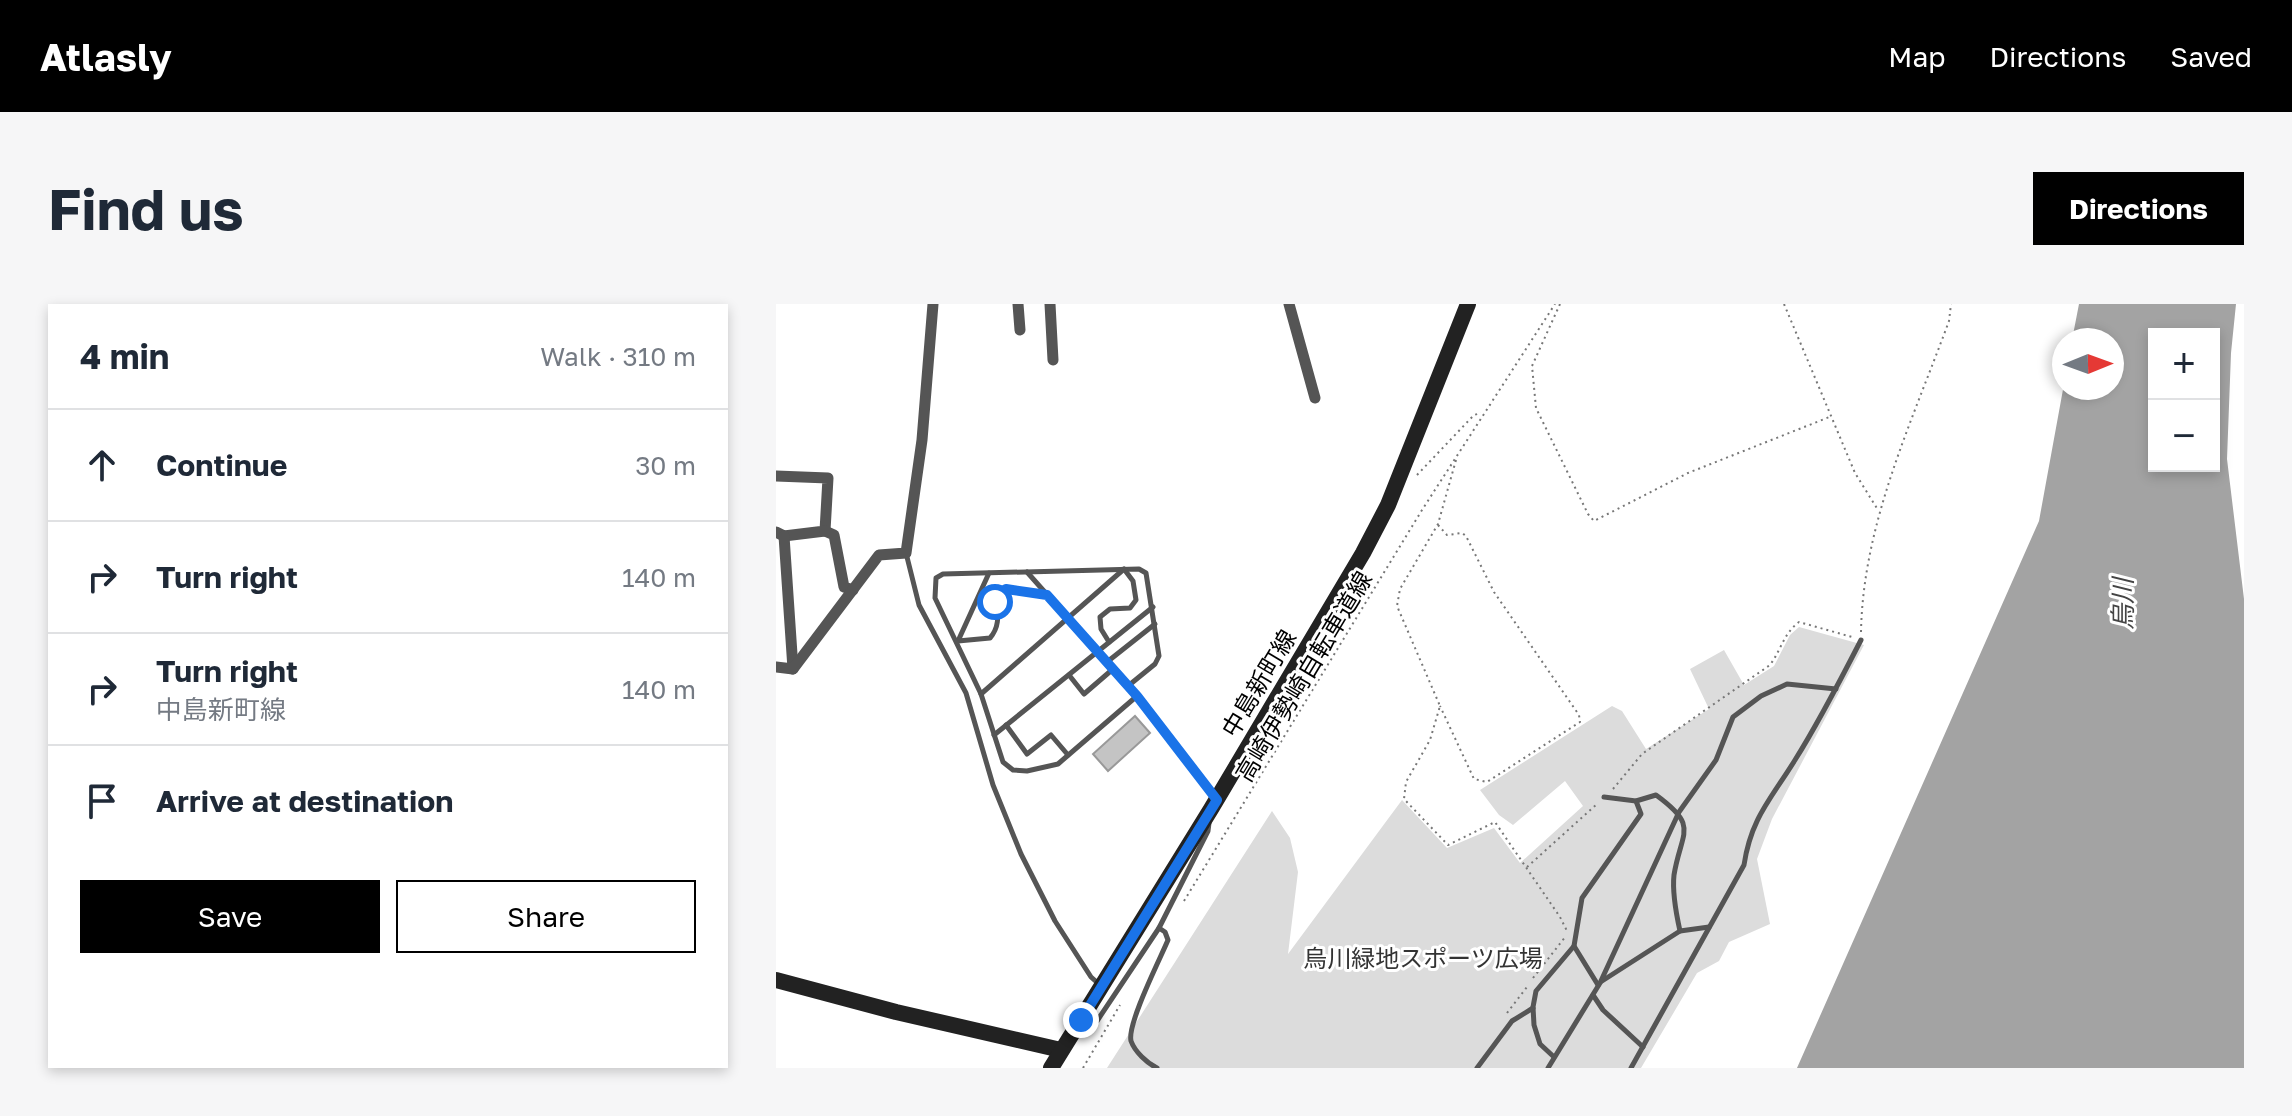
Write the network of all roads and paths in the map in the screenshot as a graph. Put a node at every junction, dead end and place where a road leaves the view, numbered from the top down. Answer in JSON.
{"nodes":[{"id":1,"x":933,"y":304,"type":"edge"},
{"id":2,"x":1018,"y":304,"type":"edge"},
{"id":3,"x":1050,"y":304,"type":"edge"},
{"id":4,"x":1289,"y":304,"type":"edge"},
{"id":5,"x":1468,"y":304,"type":"edge"},
{"id":6,"x":1555,"y":304,"type":"edge"},
{"id":7,"x":1560,"y":304,"type":"edge"},
{"id":8,"x":1784,"y":304,"type":"edge"},
{"id":9,"x":1951,"y":304,"type":"edge"},
{"id":10,"x":1020,"y":330,"type":"dead end"},
{"id":11,"x":1053,"y":360,"type":"dead end"},
{"id":12,"x":1315,"y":398,"type":"dead end"},
{"id":13,"x":1482,"y":413,"type":"junction"},
{"id":14,"x":1832,"y":416,"type":"junction"},
{"id":15,"x":1458,"y":455,"type":"junction"},
{"id":16,"x":1400,"y":474,"type":"junction"},
{"id":17,"x":776,"y":476,"type":"edge"},
{"id":18,"x":1879,"y":511,"type":"junction"},
{"id":19,"x":1438,"y":524,"type":"junction"},
{"id":20,"x":825,"y":531,"type":"junction"},
{"id":21,"x":780,"y":534,"type":"edge"},
{"id":22,"x":906,"y":553,"type":"junction"},
{"id":23,"x":1124,"y":569,"type":"junction"},
{"id":24,"x":1027,"y":572,"type":"junction"},
{"id":25,"x":989,"y":573,"type":"junction"},
{"id":26,"x":853,"y":590,"type":"junction"},
{"id":27,"x":1047,"y":595,"type":"junction"},
{"id":28,"x":1153,"y":607,"type":"junction"},
{"id":29,"x":1069,"y":619,"type":"junction"},
{"id":30,"x":1156,"y":623,"type":"junction"},
{"id":31,"x":1861,"y":640,"type":"junction"},
{"id":32,"x":958,"y":641,"type":"junction"},
{"id":33,"x":1109,"y":642,"type":"junction"},
{"id":34,"x":1097,"y":651,"type":"junction"},
{"id":35,"x":1107,"y":662,"type":"junction"},
{"id":36,"x":776,"y":667,"type":"edge"},
{"id":37,"x":793,"y":669,"type":"junction"},
{"id":38,"x":1113,"y":669,"type":"junction"},
{"id":39,"x":1069,"y":675,"type":"junction"},
{"id":40,"x":1128,"y":686,"type":"junction"},
{"id":41,"x":1836,"y":689,"type":"junction"},
{"id":42,"x":981,"y":694,"type":"junction"},
{"id":43,"x":1137,"y":696,"type":"junction"},
{"id":44,"x":1440,"y":706,"type":"junction"},
{"id":45,"x":1006,"y":725,"type":"junction"},
{"id":46,"x":994,"y":735,"type":"junction"},
{"id":47,"x":1068,"y":755,"type":"junction"},
{"id":48,"x":1604,"y":797,"type":"junction"},
{"id":49,"x":1636,"y":801,"type":"junction"},
{"id":50,"x":1214,"y":804,"type":"junction"},
{"id":51,"x":1679,"y":812,"type":"junction"},
{"id":52,"x":1526,"y":868,"type":"junction"},
{"id":53,"x":1181,"y":906,"type":"dead end"},
{"id":54,"x":1710,"y":927,"type":"junction"},
{"id":55,"x":1159,"y":928,"type":"junction"},
{"id":56,"x":1680,"y":931,"type":"junction"},
{"id":57,"x":1574,"y":946,"type":"junction"},
{"id":58,"x":776,"y":980,"type":"edge"},
{"id":59,"x":1599,"y":984,"type":"junction"},
{"id":60,"x":1101,"y":985,"type":"junction"},
{"id":61,"x":1593,"y":995,"type":"junction"},
{"id":62,"x":1120,"y":1004,"type":"dead end"},
{"id":63,"x":1533,"y":1007,"type":"junction"},
{"id":64,"x":1502,"y":1019,"type":"dead end"},
{"id":65,"x":1081,"y":1020,"type":"junction"},
{"id":66,"x":1643,"y":1047,"type":"junction"},
{"id":67,"x":1061,"y":1050,"type":"junction"},
{"id":68,"x":1554,"y":1057,"type":"junction"},
{"id":69,"x":1051,"y":1068,"type":"edge"},
{"id":70,"x":1083,"y":1068,"type":"edge"},
{"id":71,"x":1157,"y":1068,"type":"edge"},
{"id":72,"x":1477,"y":1068,"type":"edge"},
{"id":73,"x":1548,"y":1068,"type":"edge"},
{"id":74,"x":1631,"y":1068,"type":"edge"}],
"edges":[{"from":1,"to":22,"type":"street"},
{"from":2,"to":10,"type":"street"},
{"from":3,"to":11,"type":"street"},
{"from":4,"to":12,"type":"street"},
{"from":5,"to":16,"type":"main road","name":"中島新町線"},
{"from":6,"to":13,"type":"path","name":"高崎伊勢崎自転車道線"},
{"from":7,"to":14,"type":"path"},
{"from":8,"to":14,"type":"path"},
{"from":9,"to":18,"type":"path"},
{"from":13,"to":15,"type":"path","name":"高崎伊勢崎自転車道線"},
{"from":13,"to":16,"type":"path"},
{"from":14,"to":18,"type":"path"},
{"from":15,"to":19,"type":"path"},
{"from":15,"to":53,"type":"path","name":"高崎伊勢崎自転車道線"},
{"from":16,"to":50,"type":"main road","name":"中島新町線"},
{"from":17,"to":20,"type":"street"},
{"from":18,"to":31,"type":"path"},
{"from":19,"to":44,"type":"path"},
{"from":19,"to":44,"type":"path"},
{"from":20,"to":21,"type":"street"},
{"from":20,"to":26,"type":"street"},
{"from":21,"to":37,"type":"street"},
{"from":22,"to":26,"type":"street"},
{"from":22,"to":60,"type":"lane"},
{"from":23,"to":24,"type":"lane"},
{"from":23,"to":28,"type":"lane"},
{"from":23,"to":29,"type":"lane"},
{"from":23,"to":33,"type":"lane"},
{"from":24,"to":25,"type":"lane"},
{"from":24,"to":27,"type":"lane"},
{"from":25,"to":32,"type":"lane"},
{"from":25,"to":32,"type":"lane"},
{"from":26,"to":37,"type":"street"},
{"from":27,"to":29,"type":"lane"},
{"from":27,"to":32,"type":"lane"},
{"from":28,"to":30,"type":"lane"},
{"from":28,"to":33,"type":"lane"},
{"from":29,"to":34,"type":"lane"},
{"from":29,"to":42,"type":"lane"},
{"from":30,"to":35,"type":"lane"},
{"from":30,"to":40,"type":"lane"},
{"from":31,"to":41,"type":"lane"},
{"from":31,"to":48,"type":"path"},
{"from":32,"to":42,"type":"lane"},
{"from":33,"to":34,"type":"lane"},
{"from":34,"to":35,"type":"lane"},
{"from":34,"to":39,"type":"lane"},
{"from":35,"to":38,"type":"lane"},
{"from":36,"to":37,"type":"street"},
{"from":38,"to":39,"type":"lane"},
{"from":38,"to":40,"type":"lane"},
{"from":39,"to":45,"type":"lane"},
{"from":40,"to":43,"type":"lane"},
{"from":41,"to":51,"type":"lane"},
{"from":41,"to":54,"type":"lane"},
{"from":42,"to":46,"type":"lane"},
{"from":43,"to":47,"type":"lane"},
{"from":43,"to":50,"type":"lane"},
{"from":44,"to":52,"type":"path"},
{"from":45,"to":46,"type":"lane"},
{"from":45,"to":47,"type":"lane"},
{"from":46,"to":47,"type":"lane"},
{"from":48,"to":49,"type":"lane"},
{"from":48,"to":52,"type":"path"},
{"from":49,"to":51,"type":"lane"},
{"from":49,"to":57,"type":"lane"},
{"from":50,"to":55,"type":"lane"},
{"from":50,"to":60,"type":"main road","name":"中島新町線"},
{"from":51,"to":56,"type":"lane"},
{"from":51,"to":59,"type":"lane"},
{"from":52,"to":64,"type":"path"},
{"from":54,"to":56,"type":"lane"},
{"from":54,"to":66,"type":"lane"},
{"from":55,"to":65,"type":"lane"},
{"from":55,"to":71,"type":"lane"},
{"from":56,"to":59,"type":"lane"},
{"from":57,"to":59,"type":"lane"},
{"from":57,"to":63,"type":"lane"},
{"from":58,"to":67,"type":"main road"},
{"from":59,"to":61,"type":"lane"},
{"from":60,"to":65,"type":"main road","name":"中島新町線"},
{"from":61,"to":66,"type":"lane"},
{"from":61,"to":68,"type":"lane"},
{"from":62,"to":70,"type":"path"},
{"from":63,"to":68,"type":"lane"},
{"from":63,"to":72,"type":"lane"},
{"from":65,"to":67,"type":"main road","name":"中島新町線"},
{"from":66,"to":74,"type":"lane"},
{"from":67,"to":69,"type":"main road","name":"中島新町線"},
{"from":68,"to":73,"type":"lane"}]}
